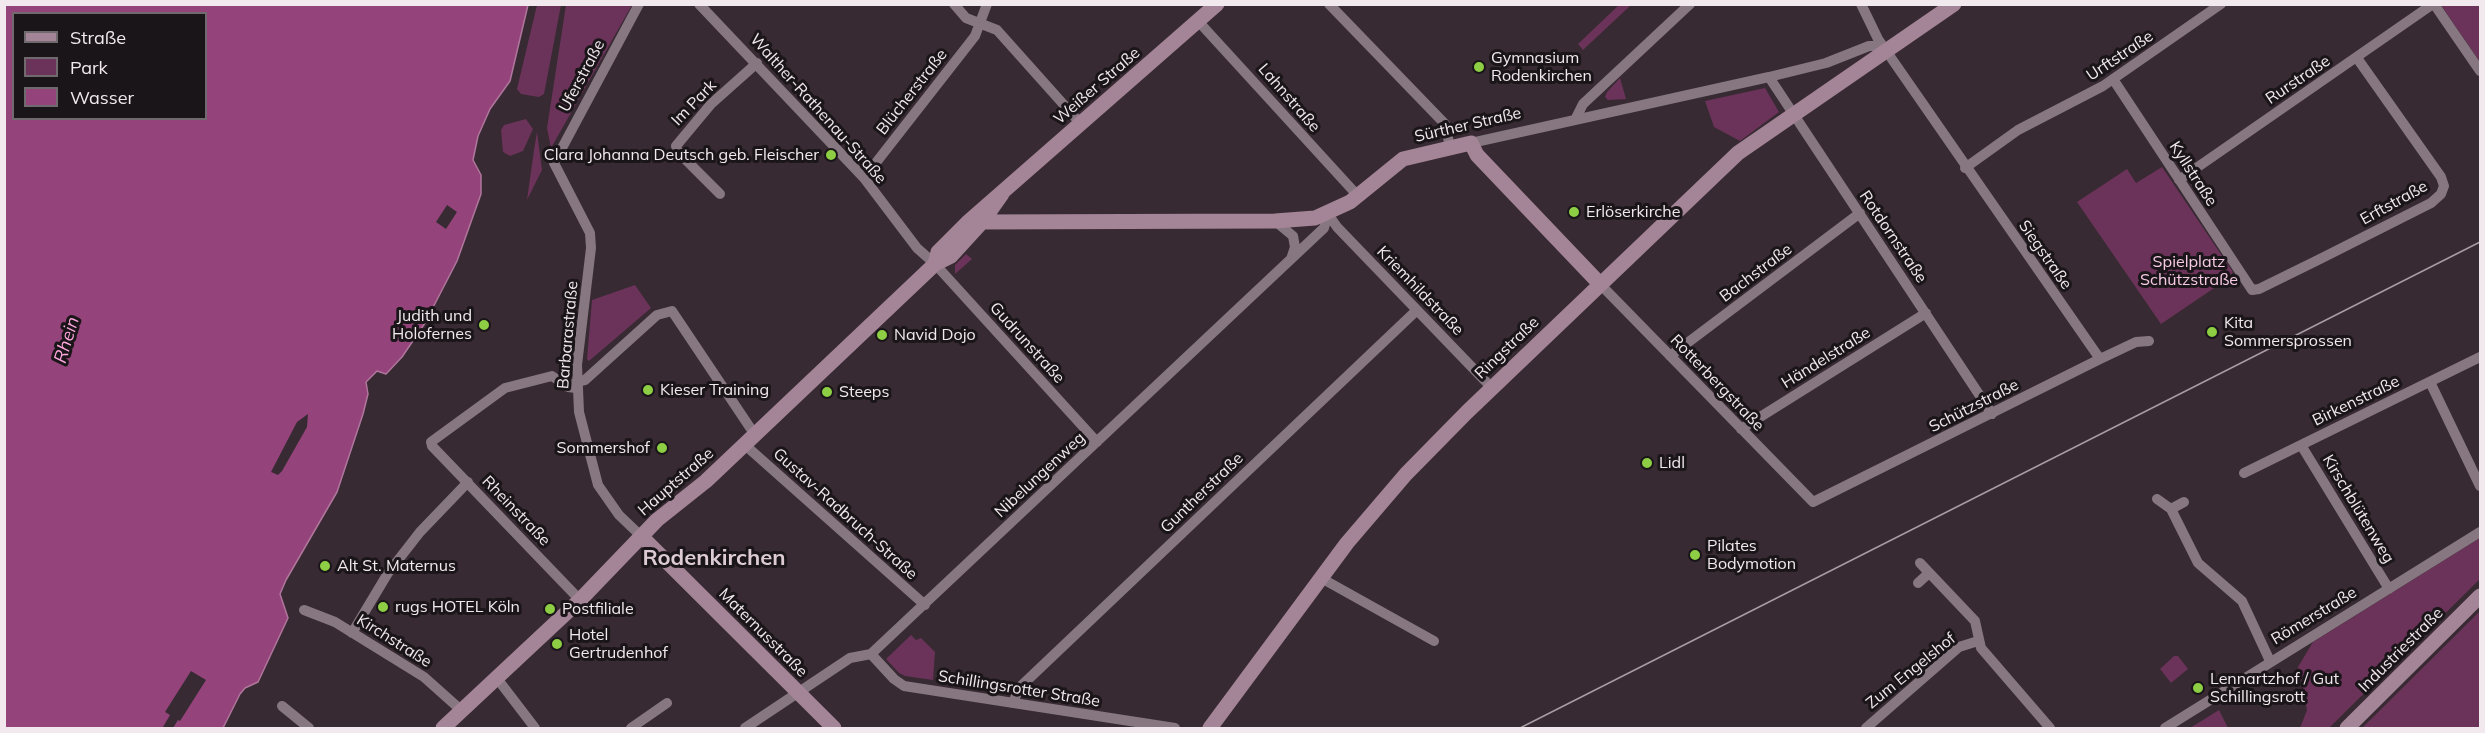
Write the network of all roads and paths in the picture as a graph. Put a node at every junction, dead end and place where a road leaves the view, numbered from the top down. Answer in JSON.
{"nodes":[{"id":1,"x":639,"y":4,"type":"edge"},
{"id":2,"x":699,"y":4,"type":"edge"},
{"id":3,"x":954,"y":4,"type":"edge"},
{"id":4,"x":987,"y":4,"type":"edge"},
{"id":5,"x":1216,"y":4,"type":"edge"},
{"id":6,"x":1329,"y":4,"type":"edge"},
{"id":7,"x":1690,"y":4,"type":"edge"},
{"id":8,"x":1861,"y":4,"type":"edge"},
{"id":9,"x":1954,"y":4,"type":"edge"},
{"id":10,"x":2221,"y":4,"type":"edge"},
{"id":11,"x":2433,"y":4,"type":"edge"},
{"id":12,"x":1198,"y":21,"type":"junction"},
{"id":13,"x":982,"y":24,"type":"junction"},
{"id":14,"x":1886,"y":50,"type":"junction"},
{"id":15,"x":2357,"y":58,"type":"junction"},
{"id":16,"x":757,"y":63,"type":"junction"},
{"id":17,"x":2481,"y":71,"type":"edge"},
{"id":18,"x":1769,"y":77,"type":"junction"},
{"id":19,"x":2113,"y":80,"type":"junction"},
{"id":20,"x":1793,"y":114,"type":"junction"},
{"id":21,"x":1576,"y":118,"type":"junction"},
{"id":22,"x":1081,"y":124,"type":"junction"},
{"id":23,"x":1471,"y":143,"type":"junction"},
{"id":24,"x":1450,"y":147,"type":"junction"},
{"id":25,"x":554,"y":163,"type":"joint"},
{"id":26,"x":1965,"y":168,"type":"junction"},
{"id":27,"x":864,"y":178,"type":"junction"},
{"id":28,"x":2179,"y":180,"type":"junction"},
{"id":29,"x":720,"y":194,"type":"dead end"},
{"id":30,"x":1002,"y":194,"type":"junction"},
{"id":31,"x":1358,"y":196,"type":"junction"},
{"id":32,"x":1860,"y":213,"type":"junction"},
{"id":33,"x":1328,"y":214,"type":"junction"},
{"id":34,"x":1275,"y":221,"type":"junction"},
{"id":35,"x":975,"y":222,"type":"junction"},
{"id":36,"x":1007,"y":222,"type":"junction"},
{"id":37,"x":966,"y":241,"type":"junction"},
{"id":38,"x":1291,"y":259,"type":"junction"},
{"id":39,"x":935,"y":264,"type":"junction"},
{"id":40,"x":1600,"y":284,"type":"junction"},
{"id":41,"x":2247,"y":285,"type":"joint"},
{"id":42,"x":1417,"y":310,"type":"junction"},
{"id":43,"x":1926,"y":312,"type":"junction"},
{"id":44,"x":2149,"y":341,"type":"dead end"},
{"id":45,"x":1670,"y":356,"type":"junction"},
{"id":46,"x":2481,"y":357,"type":"edge"},
{"id":47,"x":2100,"y":359,"type":"junction"},
{"id":48,"x":2430,"y":382,"type":"junction"},
{"id":49,"x":576,"y":385,"type":"junction"},
{"id":50,"x":1492,"y":388,"type":"junction"},
{"id":51,"x":1992,"y":414,"type":"junction"},
{"id":52,"x":1741,"y":429,"type":"junction"},
{"id":53,"x":750,"y":440,"type":"junction"},
{"id":54,"x":1097,"y":442,"type":"junction"},
{"id":55,"x":2301,"y":445,"type":"junction"},
{"id":56,"x":2244,"y":473,"type":"dead end"},
{"id":57,"x":468,"y":482,"type":"junction"},
{"id":58,"x":2481,"y":486,"type":"edge"},
{"id":59,"x":2157,"y":499,"type":"dead end"},
{"id":60,"x":1813,"y":502,"type":"joint"},
{"id":61,"x":2184,"y":502,"type":"dead end"},
{"id":62,"x":2171,"y":509,"type":"junction"},
{"id":63,"x":2481,"y":532,"type":"edge"},
{"id":64,"x":642,"y":537,"type":"junction"},
{"id":65,"x":1920,"y":563,"type":"dead end"},
{"id":66,"x":1929,"y":573,"type":"junction"},
{"id":67,"x":1321,"y":578,"type":"junction"},
{"id":68,"x":1918,"y":583,"type":"dead end"},
{"id":69,"x":2389,"y":589,"type":"junction"},
{"id":70,"x":2481,"y":597,"type":"edge"},
{"id":71,"x":580,"y":600,"type":"junction"},
{"id":72,"x":925,"y":605,"type":"junction"},
{"id":73,"x":304,"y":610,"type":"dead end"},
{"id":74,"x":352,"y":633,"type":"junction"},
{"id":75,"x":1434,"y":640,"type":"dead end"},
{"id":76,"x":1978,"y":641,"type":"junction"},
{"id":77,"x":872,"y":654,"type":"junction"},
{"id":78,"x":2270,"y":661,"type":"junction"},
{"id":79,"x":496,"y":677,"type":"junction"},
{"id":80,"x":797,"y":693,"type":"junction"},
{"id":81,"x":667,"y":703,"type":"dead end"},
{"id":82,"x":1013,"y":703,"type":"junction"},
{"id":83,"x":282,"y":705,"type":"dead end"},
{"id":84,"x":461,"y":710,"type":"junction"},
{"id":85,"x":309,"y":729,"type":"edge"},
{"id":86,"x":443,"y":729,"type":"edge"},
{"id":87,"x":535,"y":729,"type":"edge"},
{"id":88,"x":631,"y":729,"type":"edge"},
{"id":89,"x":745,"y":729,"type":"edge"},
{"id":90,"x":834,"y":729,"type":"edge"},
{"id":91,"x":1174,"y":729,"type":"edge"},
{"id":92,"x":1210,"y":729,"type":"edge"},
{"id":93,"x":1866,"y":729,"type":"edge"},
{"id":94,"x":2050,"y":729,"type":"edge"},
{"id":95,"x":2165,"y":729,"type":"edge"},
{"id":96,"x":2347,"y":729,"type":"edge"}],
"edges":[{"from":1,"to":25,"type":"street","name":"Uferstraße"},
{"from":2,"to":16,"type":"street","name":"Walther-Rathenau-Straße"},
{"from":3,"to":13,"type":"street"},
{"from":4,"to":13,"type":"street"},
{"from":5,"to":12,"type":"street","name":"Weißer Straße"},
{"from":6,"to":24,"type":"street"},
{"from":7,"to":21,"type":"street"},
{"from":8,"to":14,"type":"street","name":"Siegstraße"},
{"from":9,"to":14,"type":"street"},
{"from":10,"to":19,"type":"street","name":"Urftstraße"},
{"from":11,"to":15,"type":"street","name":"Rurstraße"},
{"from":11,"to":17,"type":"street"},
{"from":12,"to":22,"type":"street","name":"Weißer Straße"},
{"from":12,"to":31,"type":"street","name":"Lahnstraße"},
{"from":13,"to":22,"type":"street"},
{"from":13,"to":27,"type":"street","name":"Blücherstraße"},
{"from":14,"to":18,"type":"street","name":"Sürther Straße"},
{"from":14,"to":20,"type":"street","name":"Ringstraße"},
{"from":14,"to":26,"type":"street","name":"Siegstraße"},
{"from":15,"to":28,"type":"street","name":"Rurstraße"},
{"from":15,"to":41,"type":"street","name":"Erftstraße"},
{"from":16,"to":27,"type":"street","name":"Walther-Rathenau-Straße"},
{"from":16,"to":29,"type":"street","name":"Im Park"},
{"from":18,"to":20,"type":"street","name":"Rotdornstraße"},
{"from":18,"to":21,"type":"street","name":"Sürther Straße"},
{"from":19,"to":26,"type":"street","name":"Urftstraße"},
{"from":19,"to":28,"type":"street","name":"Kyllstraße"},
{"from":20,"to":32,"type":"street","name":"Rotdornstraße"},
{"from":20,"to":40,"type":"street","name":"Ringstraße"},
{"from":21,"to":23,"type":"street","name":"Sürther Straße"},
{"from":22,"to":30,"type":"street","name":"Weißer Straße"},
{"from":23,"to":24,"type":"street","name":"Sürther Straße"},
{"from":23,"to":40,"type":"street"},
{"from":24,"to":31,"type":"street","name":"Sürther Straße"},
{"from":25,"to":49,"type":"street","name":"Barbarastraße"},
{"from":26,"to":47,"type":"street","name":"Siegstraße"},
{"from":27,"to":39,"type":"street","name":"Walther-Rathenau-Straße"},
{"from":28,"to":41,"type":"street","name":"Kyllstraße"},
{"from":30,"to":35,"type":"street","name":"Weißer Straße"},
{"from":30,"to":36,"type":"street"},
{"from":31,"to":33,"type":"street","name":"Sürther Straße"},
{"from":32,"to":43,"type":"street","name":"Rotdornstraße"},
{"from":32,"to":45,"type":"street","name":"Bachstraße"},
{"from":33,"to":34,"type":"street","name":"Sürther Straße"},
{"from":33,"to":38,"type":"street","name":"Nibelungenweg"},
{"from":33,"to":42,"type":"street","name":"Kriemhildstraße"},
{"from":34,"to":36,"type":"street","name":"Sürther Straße"},
{"from":34,"to":38,"type":"street"},
{"from":35,"to":36,"type":"street","name":"Sürther Straße"},
{"from":35,"to":37,"type":"street","name":"Hauptstraße"},
{"from":35,"to":39,"type":"street","name":"Hauptstraße"},
{"from":36,"to":37,"type":"street","name":"Hauptstraße"},
{"from":37,"to":39,"type":"street","name":"Hauptstraße"},
{"from":38,"to":54,"type":"street","name":"Nibelungenweg"},
{"from":39,"to":53,"type":"street","name":"Hauptstraße"},
{"from":39,"to":54,"type":"street","name":"Gudrunstraße"},
{"from":40,"to":45,"type":"street","name":"Rotterbergstraße"},
{"from":40,"to":50,"type":"street","name":"Ringstraße"},
{"from":42,"to":50,"type":"street","name":"Kriemhildstraße"},
{"from":42,"to":82,"type":"street","name":"Guntherstraße"},
{"from":43,"to":51,"type":"street","name":"Rotdornstraße"},
{"from":43,"to":52,"type":"street","name":"Händelstraße"},
{"from":44,"to":47,"type":"street","name":"Schützstraße"},
{"from":45,"to":52,"type":"street","name":"Rotterbergstraße"},
{"from":46,"to":48,"type":"street","name":"Birkenstraße"},
{"from":47,"to":51,"type":"street","name":"Schützstraße"},
{"from":48,"to":55,"type":"street","name":"Birkenstraße"},
{"from":48,"to":58,"type":"street"},
{"from":49,"to":53,"type":"street","name":"Gustav-Radbruch-Straße"},
{"from":49,"to":57,"type":"street","name":"Rheinstraße"},
{"from":49,"to":64,"type":"street","name":"Barbarastraße"},
{"from":50,"to":67,"type":"street","name":"Ringstraße"},
{"from":51,"to":60,"type":"street","name":"Schützstraße"},
{"from":52,"to":60,"type":"street","name":"Rotterbergstraße"},
{"from":53,"to":64,"type":"street","name":"Hauptstraße"},
{"from":53,"to":72,"type":"street","name":"Gustav-Radbruch-Straße"},
{"from":54,"to":72,"type":"street","name":"Nibelungenweg"},
{"from":55,"to":56,"type":"street","name":"Birkenstraße"},
{"from":55,"to":69,"type":"street","name":"Kirschblütenweg"},
{"from":57,"to":71,"type":"street","name":"Rheinstraße"},
{"from":57,"to":74,"type":"street"},
{"from":59,"to":62,"type":"street"},
{"from":61,"to":62,"type":"street"},
{"from":62,"to":78,"type":"street"},
{"from":63,"to":69,"type":"street","name":"Römerstraße"},
{"from":64,"to":71,"type":"street","name":"Hauptstraße"},
{"from":64,"to":80,"type":"street","name":"Maternusstraße"},
{"from":65,"to":66,"type":"street","name":"Zum Engelshof"},
{"from":66,"to":68,"type":"street"},
{"from":66,"to":76,"type":"street","name":"Zum Engelshof"},
{"from":67,"to":75,"type":"street"},
{"from":67,"to":92,"type":"street","name":"Ringstraße"},
{"from":69,"to":78,"type":"street","name":"Römerstraße"},
{"from":70,"to":96,"type":"street","name":"Industriestraße"},
{"from":71,"to":79,"type":"street","name":"Hauptstraße"},
{"from":72,"to":77,"type":"street","name":"Nibelungenweg"},
{"from":73,"to":74,"type":"street","name":"Kirchstraße"},
{"from":74,"to":84,"type":"street","name":"Kirchstraße"},
{"from":76,"to":93,"type":"street","name":"Zum Engelshof"},
{"from":76,"to":94,"type":"street","name":"Zum Engelshof"},
{"from":77,"to":80,"type":"street","name":"Nibelungenweg"},
{"from":77,"to":82,"type":"street","name":"Schillingsrotter Straße"},
{"from":78,"to":95,"type":"street","name":"Römerstraße"},
{"from":79,"to":84,"type":"street","name":"Hauptstraße"},
{"from":79,"to":87,"type":"street"},
{"from":80,"to":89,"type":"street","name":"Nibelungenweg"},
{"from":80,"to":90,"type":"street","name":"Maternusstraße"},
{"from":81,"to":88,"type":"street"},
{"from":82,"to":91,"type":"street","name":"Schillingsrotter Straße"},
{"from":83,"to":85,"type":"street"},
{"from":84,"to":86,"type":"street","name":"Hauptstraße"}]}
